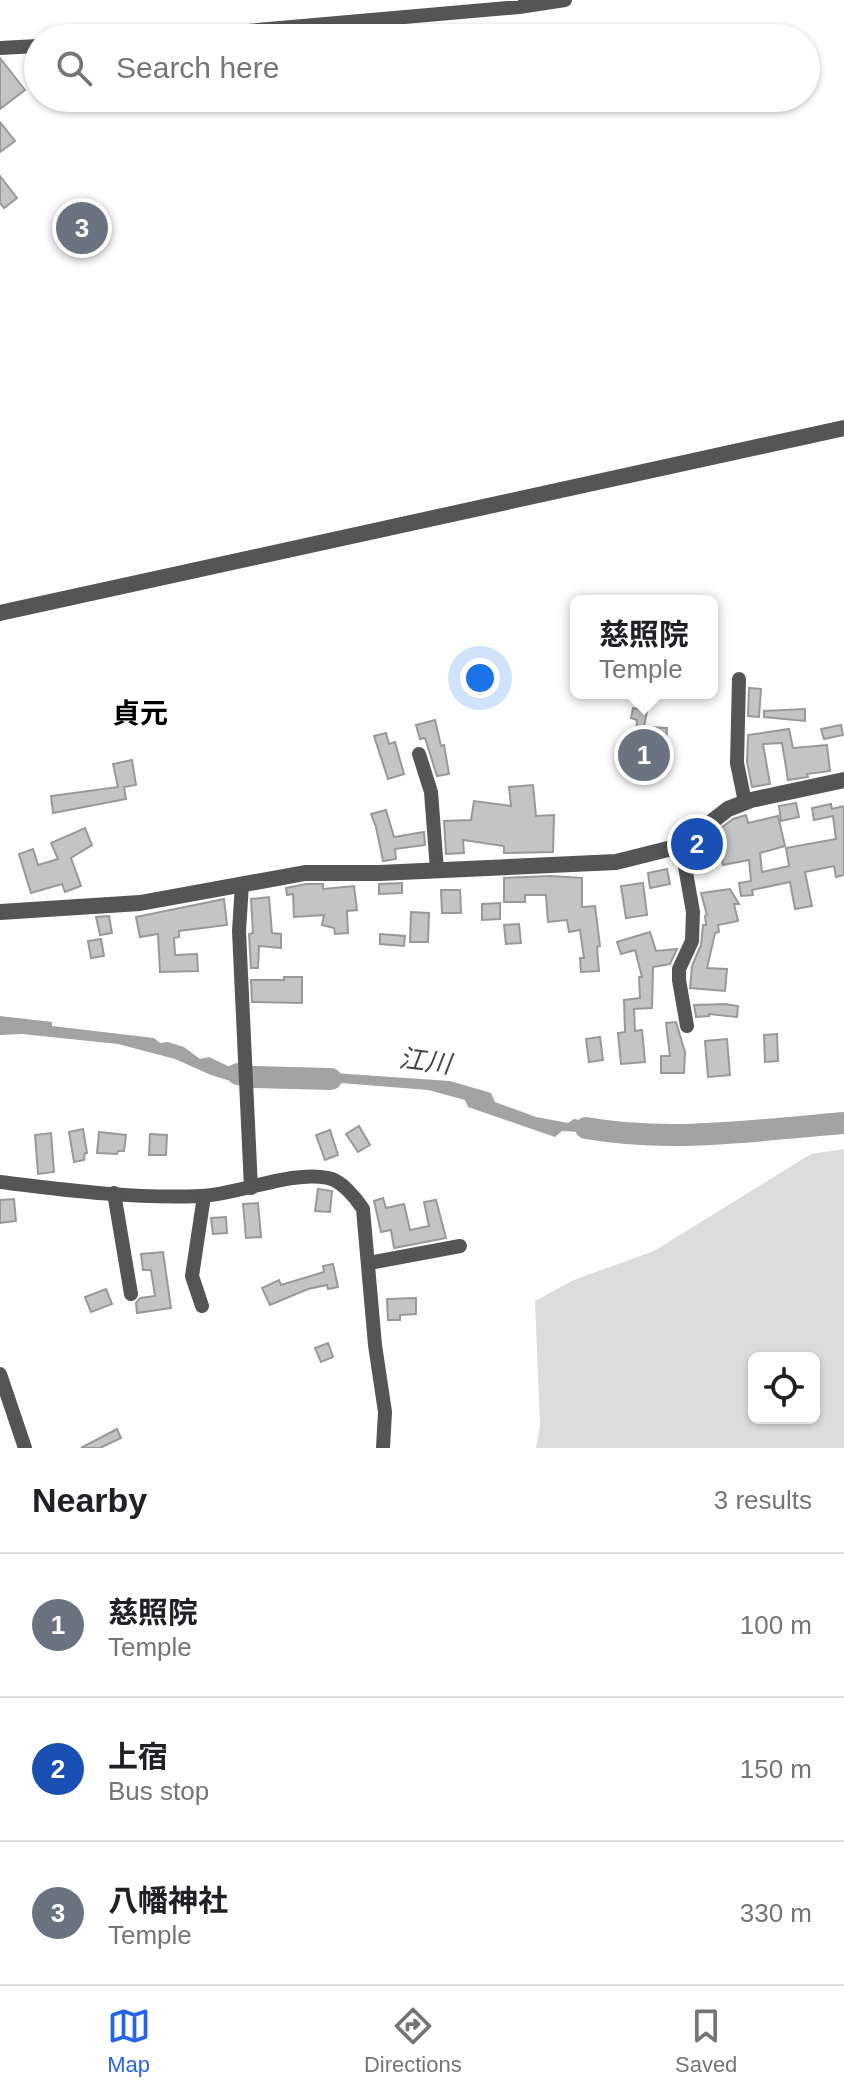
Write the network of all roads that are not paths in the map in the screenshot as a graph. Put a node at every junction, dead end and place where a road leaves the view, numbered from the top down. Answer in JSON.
{"nodes":[{"id":1,"x":565,"y":0,"type":"edge"},
{"id":2,"x":326,"y":24,"type":"edge"},
{"id":3,"x":24,"y":47,"type":"edge"},
{"id":4,"x":0,"y":48,"type":"edge"},
{"id":5,"x":844,"y":428,"type":"edge"},
{"id":6,"x":0,"y":613,"type":"edge"},
{"id":7,"x":739,"y":679,"type":"dead end"},
{"id":8,"x":419,"y":754,"type":"dead end"},
{"id":9,"x":844,"y":780,"type":"edge"},
{"id":10,"x":745,"y":802,"type":"junction"},
{"id":11,"x":681,"y":844,"type":"junction"},
{"id":12,"x":437,"y":870,"type":"junction"},
{"id":13,"x":242,"y":884,"type":"junction"},
{"id":14,"x":0,"y":912,"type":"edge"},
{"id":15,"x":687,"y":1026,"type":"dead end"},
{"id":16,"x":0,"y":1182,"type":"edge"},
{"id":17,"x":251,"y":1188,"type":"junction"},
{"id":18,"x":114,"y":1193,"type":"junction"},
{"id":19,"x":204,"y":1196,"type":"junction"},
{"id":20,"x":460,"y":1246,"type":"dead end"},
{"id":21,"x":369,"y":1263,"type":"junction"},
{"id":22,"x":131,"y":1294,"type":"dead end"},
{"id":23,"x":202,"y":1306,"type":"dead end"},
{"id":24,"x":0,"y":1374,"type":"edge"},
{"id":25,"x":25,"y":1448,"type":"edge"},
{"id":26,"x":383,"y":1448,"type":"edge"}],
"edges":[{"from":1,"to":2,"type":"street"},
{"from":3,"to":4,"type":"street"},
{"from":5,"to":6,"type":"street"},
{"from":7,"to":10,"type":"street"},
{"from":8,"to":12,"type":"street"},
{"from":9,"to":10,"type":"street"},
{"from":10,"to":11,"type":"street"},
{"from":11,"to":12,"type":"street"},
{"from":11,"to":15,"type":"street"},
{"from":12,"to":13,"type":"street"},
{"from":13,"to":14,"type":"street"},
{"from":13,"to":17,"type":"street"},
{"from":16,"to":18,"type":"street"},
{"from":17,"to":19,"type":"street"},
{"from":17,"to":21,"type":"street"},
{"from":18,"to":19,"type":"street"},
{"from":18,"to":22,"type":"street"},
{"from":19,"to":23,"type":"street"},
{"from":20,"to":21,"type":"street"},
{"from":21,"to":26,"type":"street"},
{"from":24,"to":25,"type":"street"}]}
